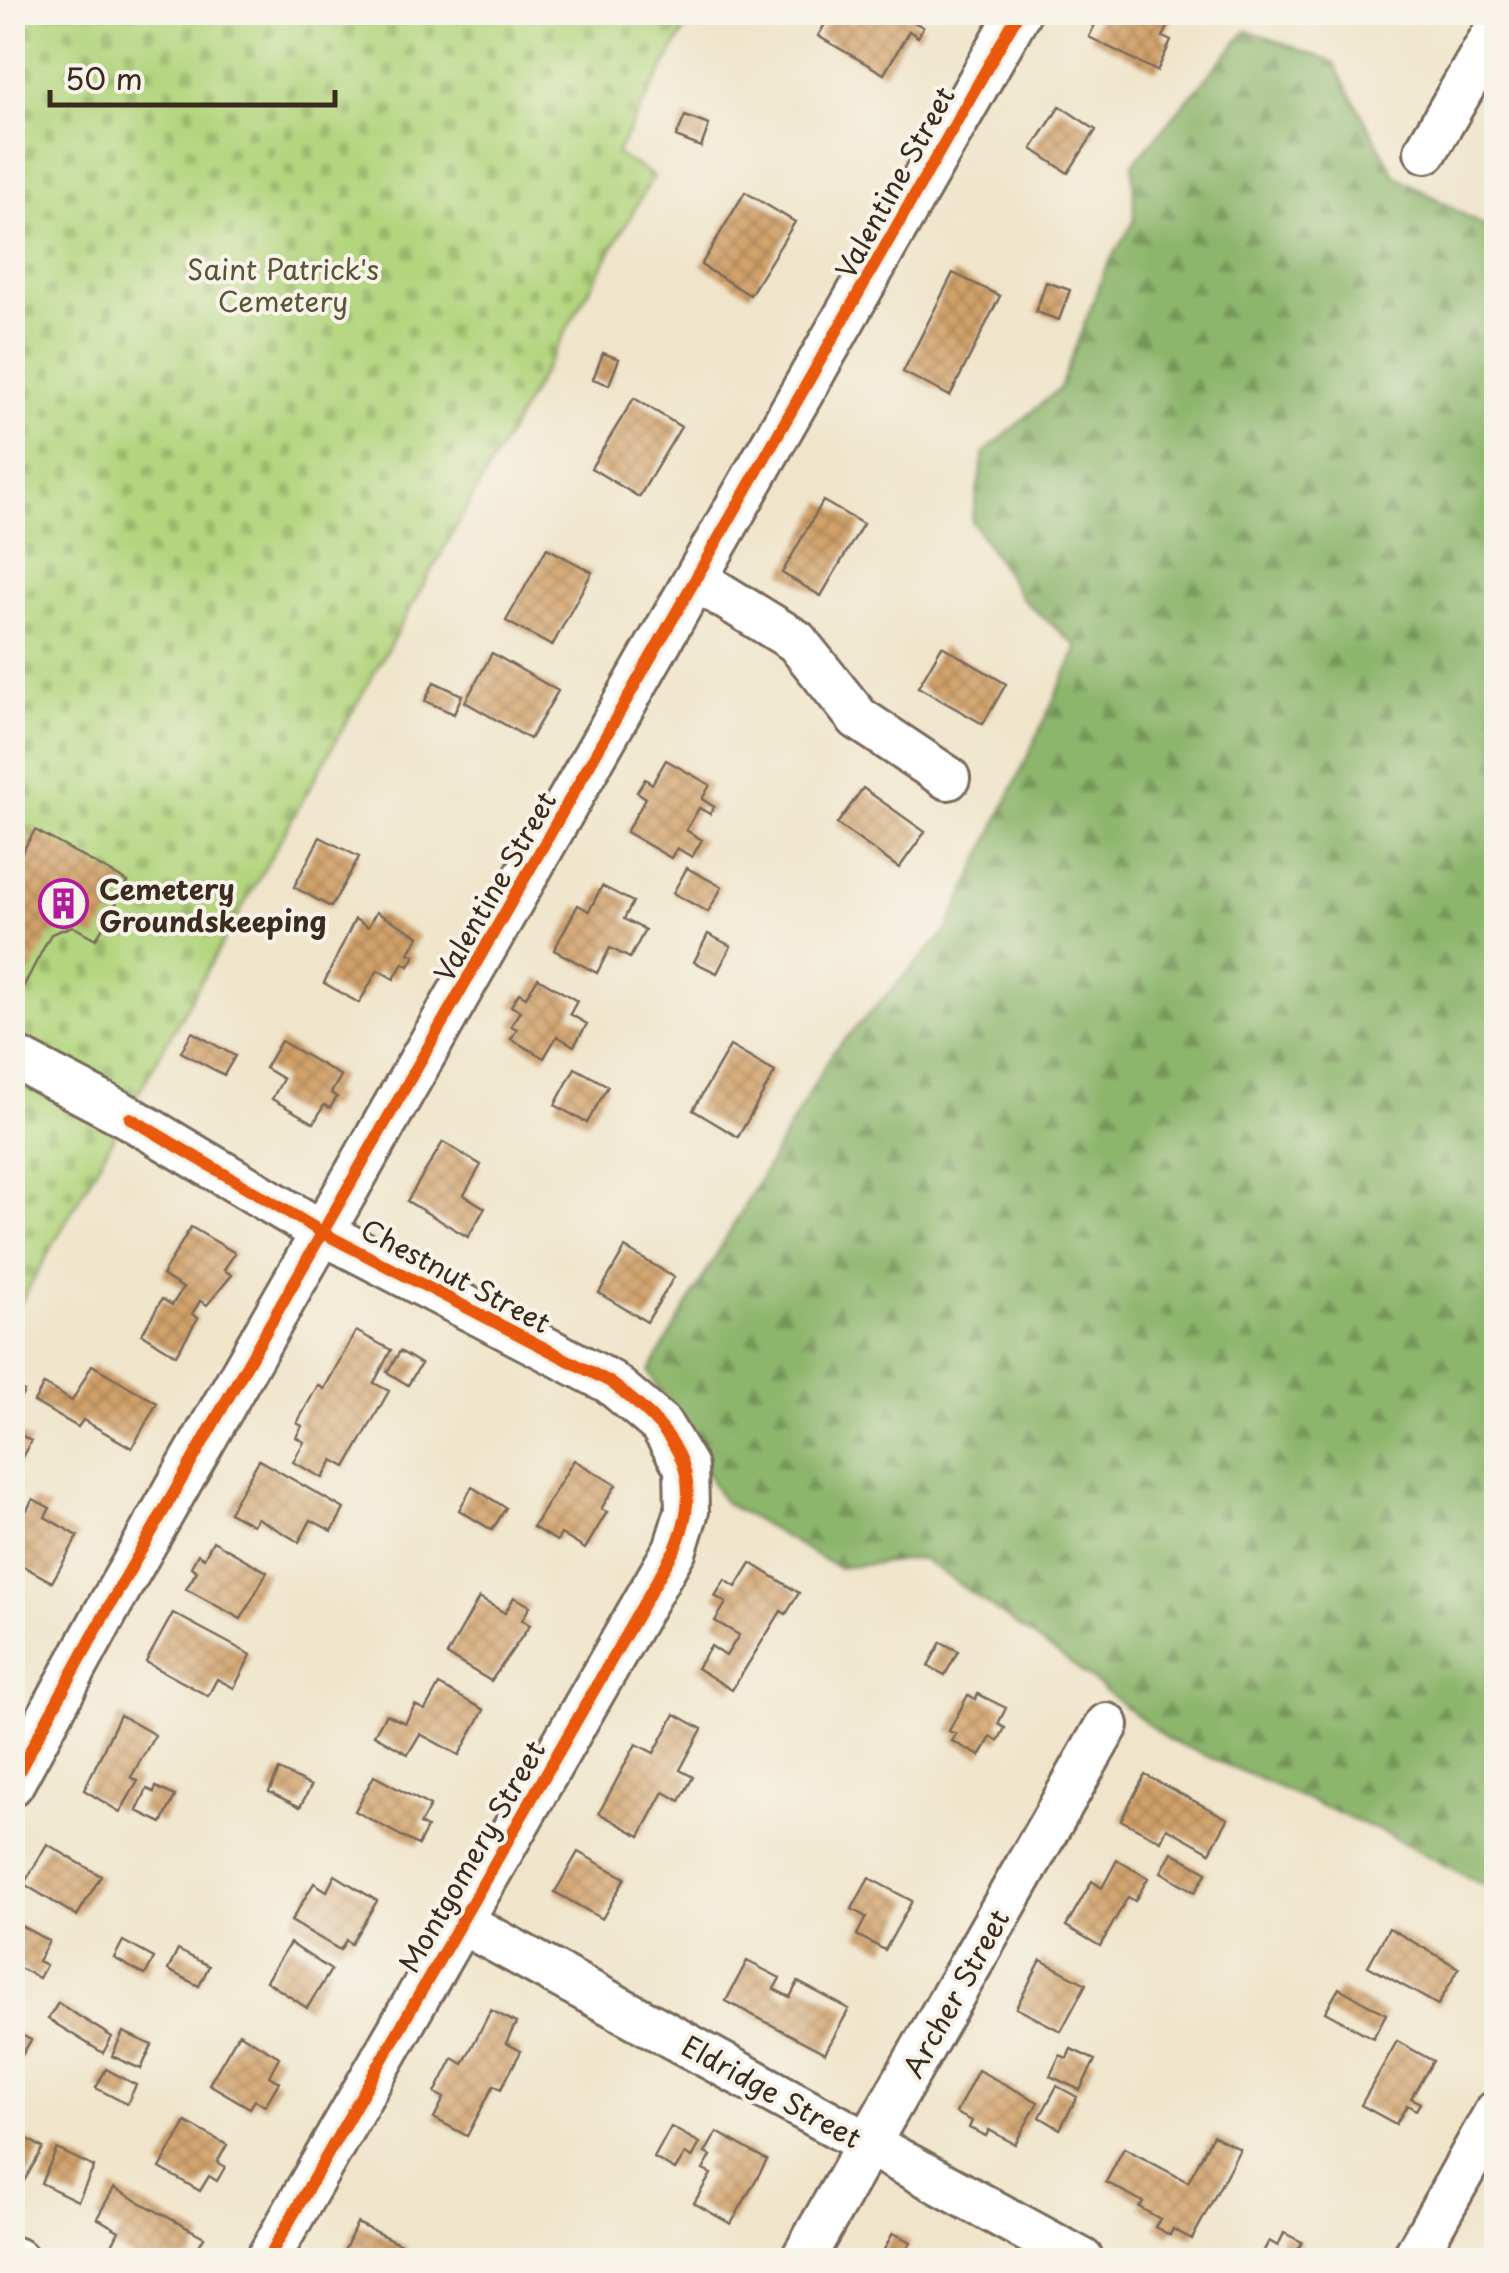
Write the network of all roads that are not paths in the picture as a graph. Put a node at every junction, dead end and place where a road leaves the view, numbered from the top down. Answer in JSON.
{"nodes":[{"id":1,"x":1018,"y":12,"type":"edge"},
{"id":2,"x":1496,"y":30,"type":"edge"},
{"id":3,"x":1426,"y":151,"type":"dead end"},
{"id":4,"x":697,"y":580,"type":"junction"},
{"id":5,"x":948,"y":778,"type":"dead end"},
{"id":6,"x":12,"y":1056,"type":"edge"},
{"id":7,"x":325,"y":1234,"type":"junction"},
{"id":8,"x":686,"y":1467,"type":"joint"},
{"id":9,"x":1107,"y":1725,"type":"dead end"},
{"id":10,"x":12,"y":1784,"type":"edge"},
{"id":11,"x":461,"y":1922,"type":"junction"},
{"id":12,"x":1496,"y":2112,"type":"edge"},
{"id":13,"x":870,"y":2144,"type":"junction"},
{"id":14,"x":267,"y":2260,"type":"edge"},
{"id":15,"x":802,"y":2260,"type":"edge"},
{"id":16,"x":1082,"y":2260,"type":"edge"},
{"id":17,"x":1413,"y":2260,"type":"edge"}],
"edges":[{"from":1,"to":4,"type":"street","name":"Valentine Street"},
{"from":2,"to":3,"type":"street"},
{"from":4,"to":5,"type":"street"},
{"from":4,"to":7,"type":"street","name":"Valentine Street"},
{"from":6,"to":7,"type":"street","name":"Chestnut Street"},
{"from":7,"to":8,"type":"street","name":"Chestnut Street"},
{"from":7,"to":10,"type":"street","name":"Valentine Street"},
{"from":8,"to":11,"type":"street","name":"Montgomery Street"},
{"from":9,"to":13,"type":"street","name":"Archer Street"},
{"from":11,"to":13,"type":"street","name":"Eldridge Street"},
{"from":11,"to":14,"type":"street","name":"Montgomery Street"},
{"from":12,"to":17,"type":"street"},
{"from":13,"to":15,"type":"street","name":"Archer Street"},
{"from":13,"to":16,"type":"street","name":"Eldridge Street"}]}
